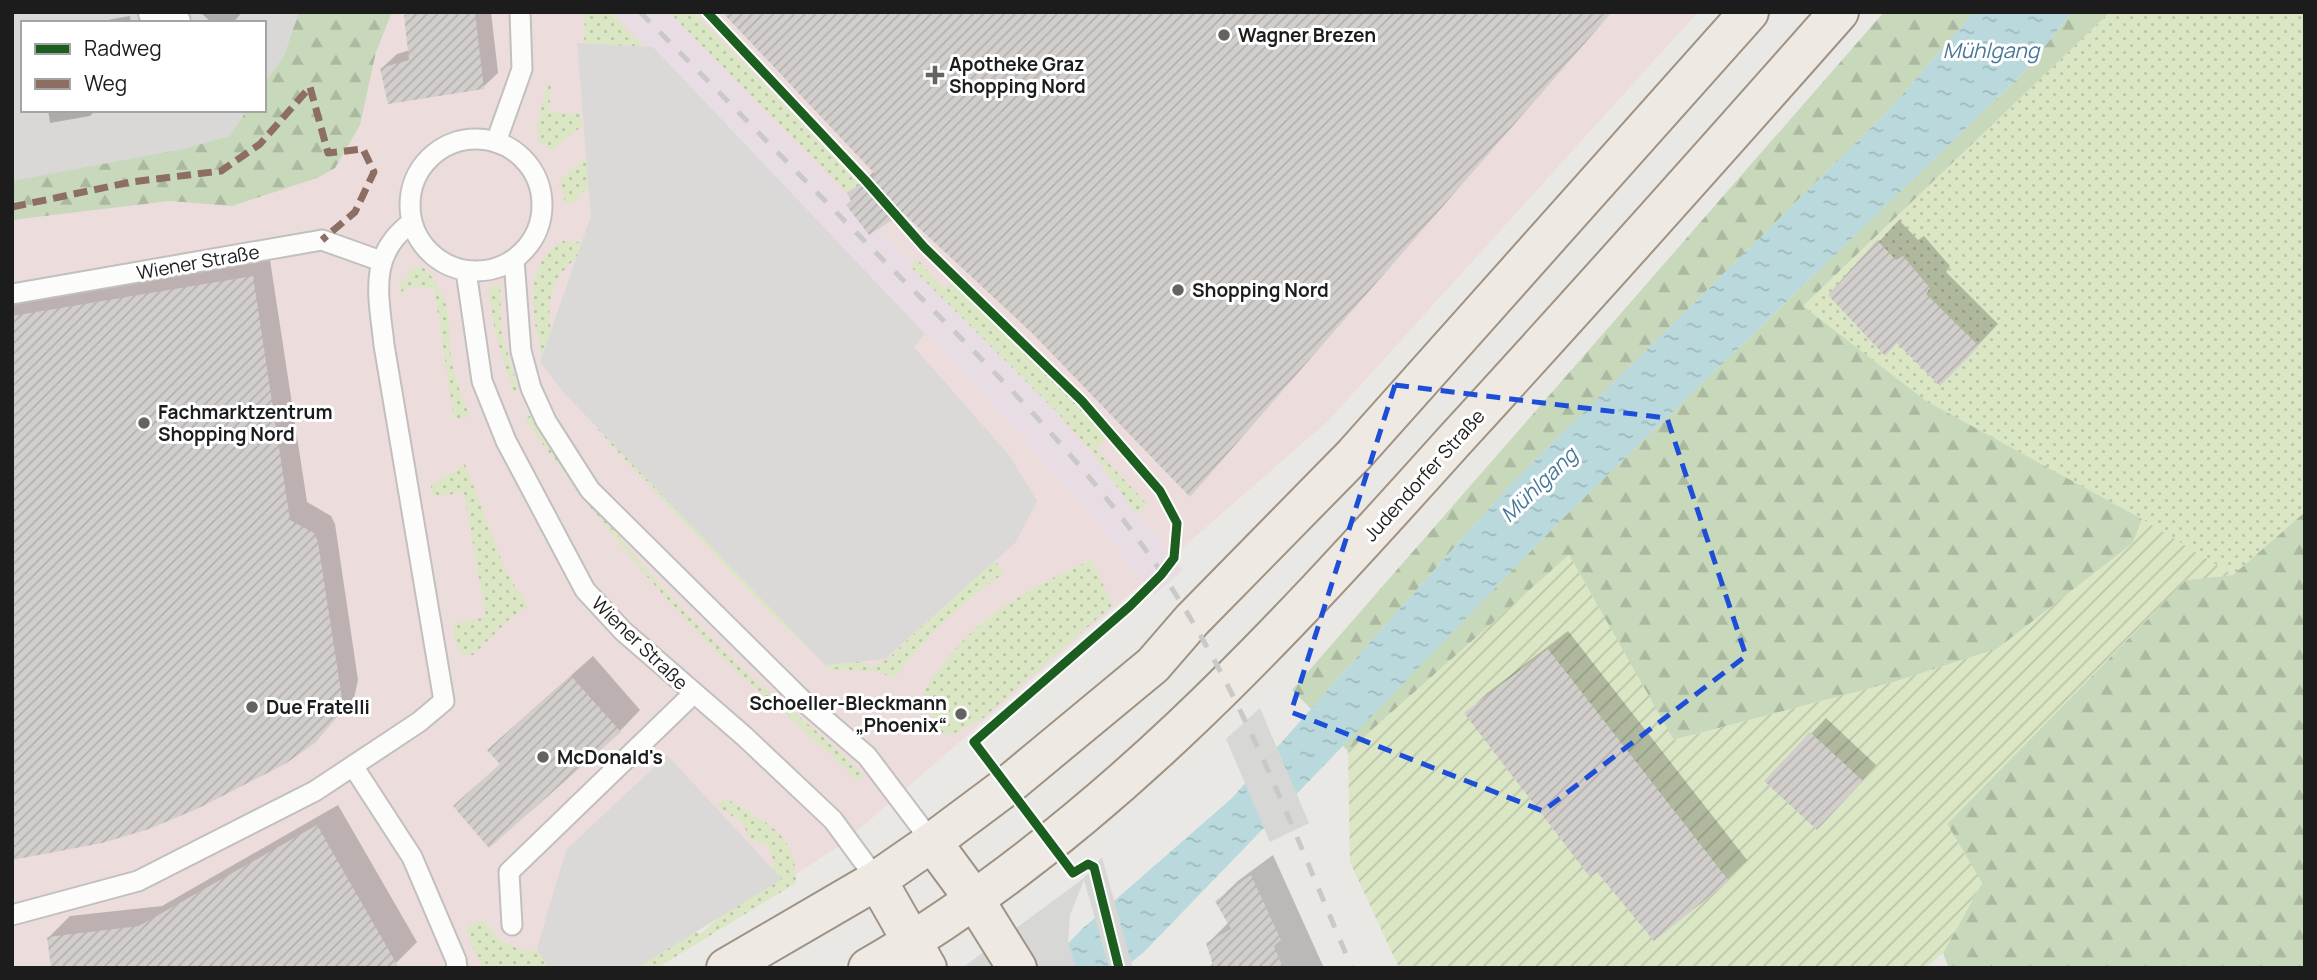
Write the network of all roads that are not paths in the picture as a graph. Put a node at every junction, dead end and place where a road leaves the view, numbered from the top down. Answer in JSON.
{"nodes":[{"id":1,"x":520,"y":12,"type":"edge"},
{"id":2,"x":1749,"y":12,"type":"edge"},
{"id":3,"x":1839,"y":12,"type":"edge"},
{"id":4,"x":496,"y":142,"type":"junction"},
{"id":5,"x":411,"y":223,"type":"junction"},
{"id":6,"x":514,"y":260,"type":"junction"},
{"id":7,"x":381,"y":261,"type":"junction"},
{"id":8,"x":466,"y":271,"type":"junction"},
{"id":9,"x":12,"y":294,"type":"edge"},
{"id":10,"x":693,"y":694,"type":"junction"},
{"id":11,"x":353,"y":766,"type":"junction"},
{"id":12,"x":932,"y":842,"type":"junction"},
{"id":13,"x":877,"y":880,"type":"junction"},
{"id":14,"x":974,"y":899,"type":"junction"},
{"id":15,"x":12,"y":915,"type":"edge"},
{"id":16,"x":512,"y":925,"type":"dead end"},
{"id":17,"x":1008,"y":954,"type":"edge"},
{"id":18,"x":920,"y":955,"type":"edge"},
{"id":19,"x":457,"y":968,"type":"edge"},
{"id":20,"x":726,"y":968,"type":"edge"},
{"id":21,"x":868,"y":968,"type":"edge"}],
"edges":[{"from":1,"to":4,"type":"lane"},
{"from":2,"to":12,"type":"main road"},
{"from":3,"to":14,"type":"main road","name":"Judendorfer Straße"},
{"from":4,"to":5,"type":"lane"},
{"from":4,"to":6,"type":"lane"},
{"from":5,"to":7,"type":"lane"},
{"from":5,"to":8,"type":"lane"},
{"from":6,"to":8,"type":"lane"},
{"from":6,"to":12,"type":"lane"},
{"from":7,"to":9,"type":"lane","name":"Wiener Straße"},
{"from":7,"to":11,"type":"lane"},
{"from":8,"to":10,"type":"lane","name":"Wiener Straße"},
{"from":10,"to":13,"type":"lane","name":"Wiener Straße"},
{"from":10,"to":16,"type":"lane"},
{"from":11,"to":15,"type":"lane"},
{"from":11,"to":19,"type":"lane"},
{"from":12,"to":13,"type":"main road"},
{"from":12,"to":14,"type":"main road"},
{"from":13,"to":18,"type":"main road"},
{"from":13,"to":20,"type":"main road"},
{"from":14,"to":17,"type":"main road"},
{"from":14,"to":18,"type":"main road"},
{"from":18,"to":21,"type":"main road"}]}
